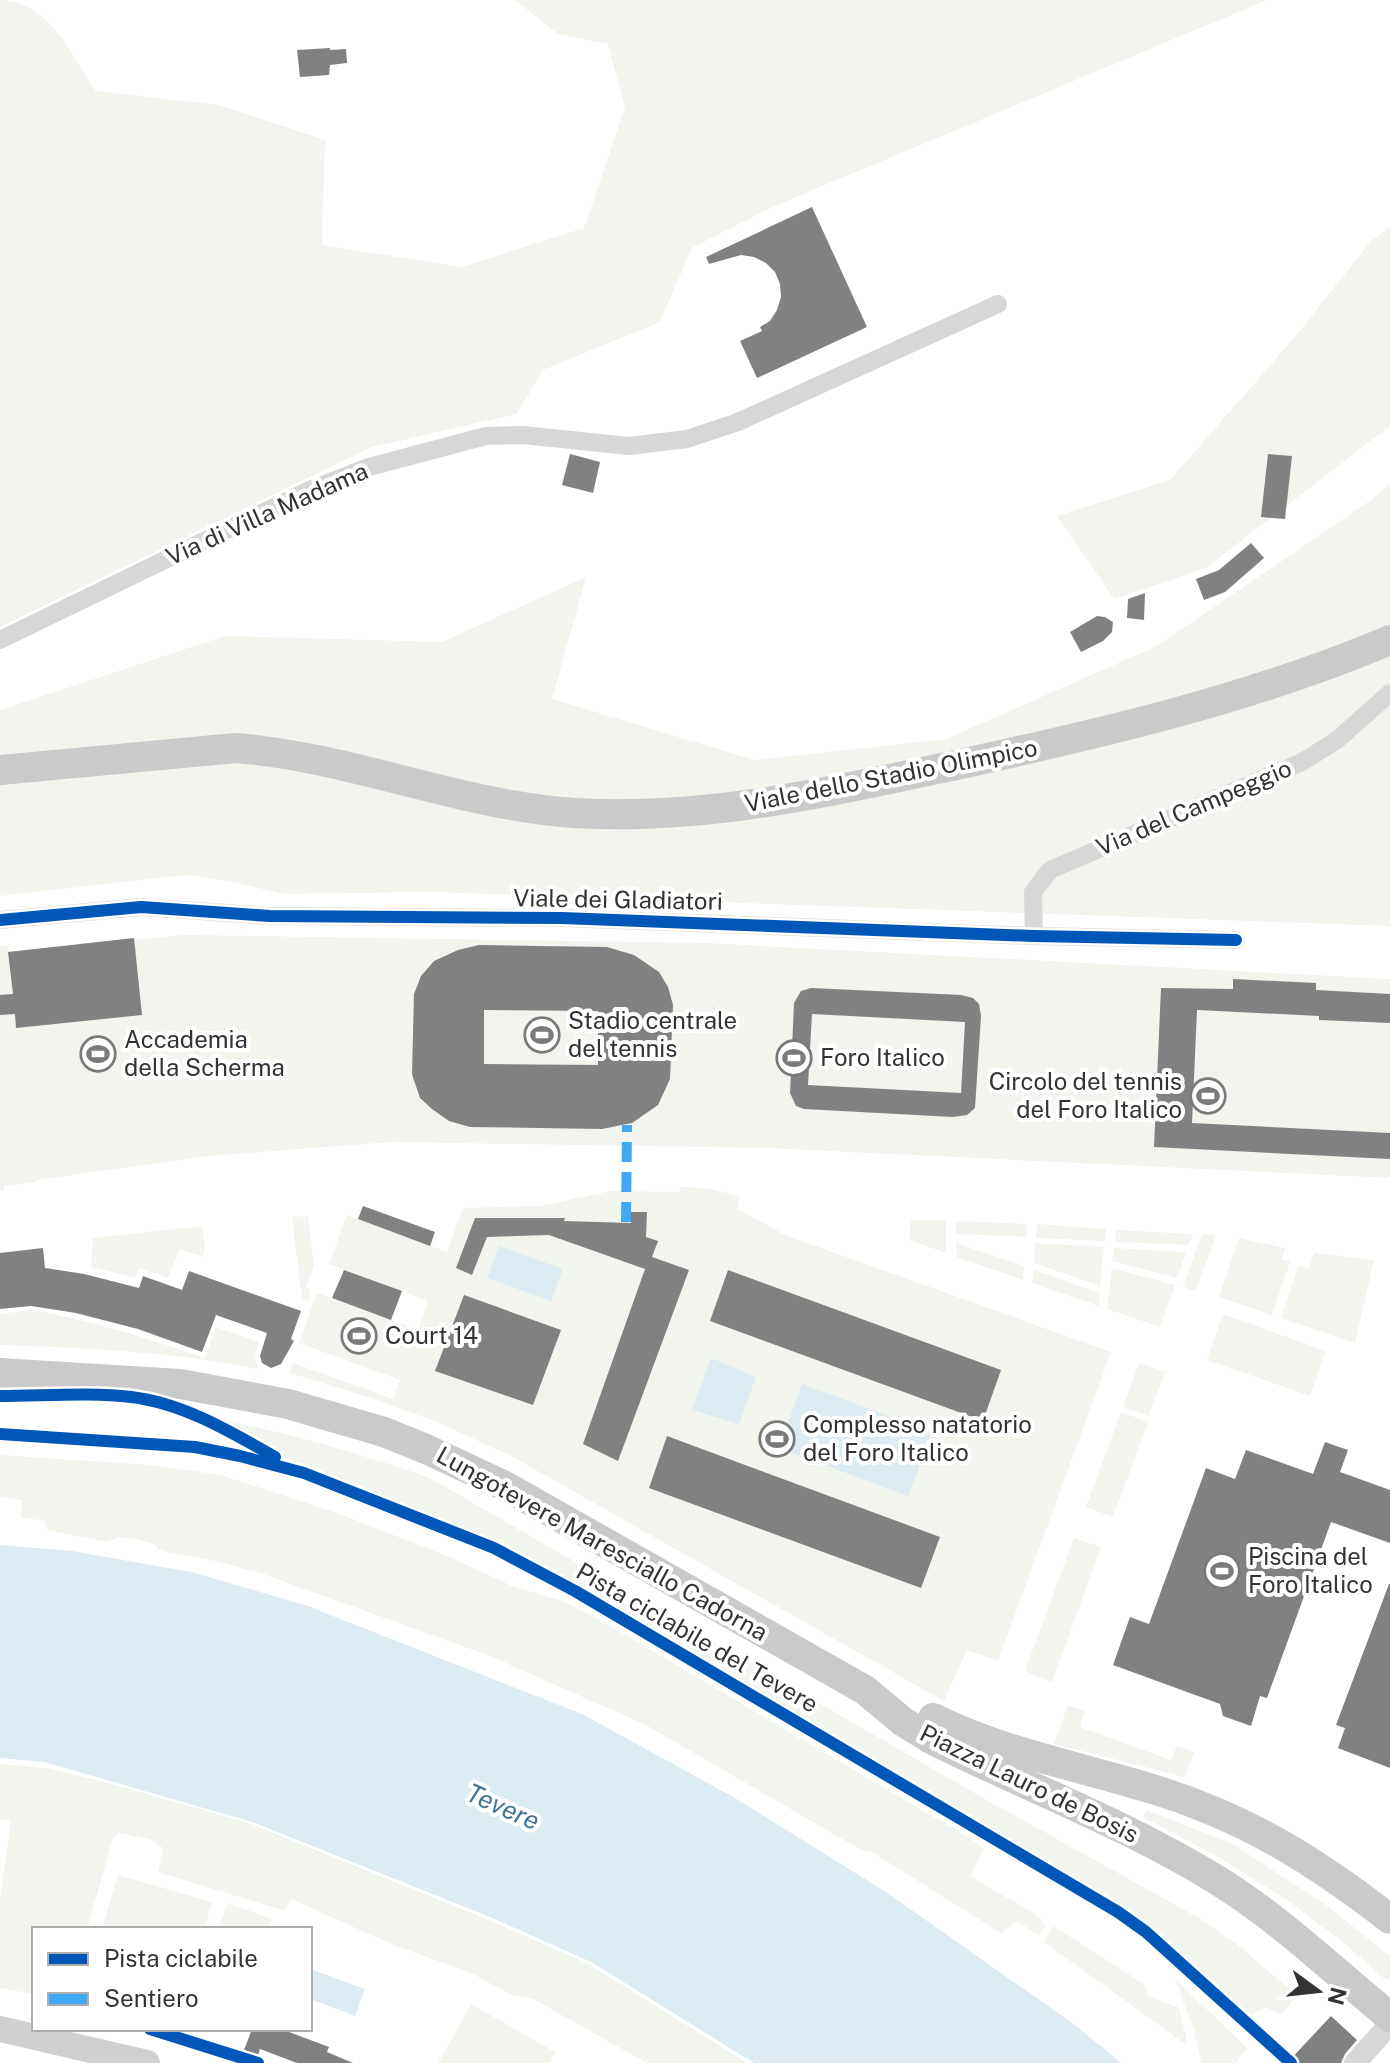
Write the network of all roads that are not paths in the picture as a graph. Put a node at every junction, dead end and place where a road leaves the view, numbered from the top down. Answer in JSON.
{"nodes":[{"id":1,"x":998,"y":304,"type":"dead end"},
{"id":2,"x":0,"y":640,"type":"edge"},
{"id":3,"x":1390,"y":640,"type":"edge"},
{"id":4,"x":1390,"y":693,"type":"edge"},
{"id":5,"x":0,"y":770,"type":"edge"},
{"id":6,"x":0,"y":920,"type":"edge"},
{"id":7,"x":1034,"y":936,"type":"junction"},
{"id":8,"x":1236,"y":940,"type":"dead end"},
{"id":9,"x":1,"y":1373,"type":"edge"},
{"id":10,"x":865,"y":1690,"type":"junction"},
{"id":11,"x":1390,"y":1919,"type":"edge"},
{"id":12,"x":1390,"y":2017,"type":"edge"},
{"id":13,"x":1390,"y":2024,"type":"edge"},
{"id":14,"x":0,"y":2029,"type":"edge"},
{"id":15,"x":1361,"y":2057,"type":"edge"},
{"id":16,"x":147,"y":2063,"type":"edge"}],
"edges":[{"from":1,"to":2,"type":"street","name":"Via di Villa Madama"},
{"from":3,"to":5,"type":"main road","name":"Viale dello Stadio Olimpico"},
{"from":4,"to":7,"type":"street","name":"Via del Campeggio"},
{"from":6,"to":7,"type":"street","name":"Viale dei Gladiatori"},
{"from":7,"to":8,"type":"street","name":"Viale dei Gladiatori"},
{"from":9,"to":10,"type":"main road","name":"Lungotevere Maresciallo Cadorna"},
{"from":10,"to":11,"type":"main road","name":"Piazza Lauro de Bosis"},
{"from":10,"to":12,"type":"main road","name":"Piazza Lauro de Bosis"},
{"from":13,"to":15,"type":"street"},
{"from":14,"to":16,"type":"main road"}]}
